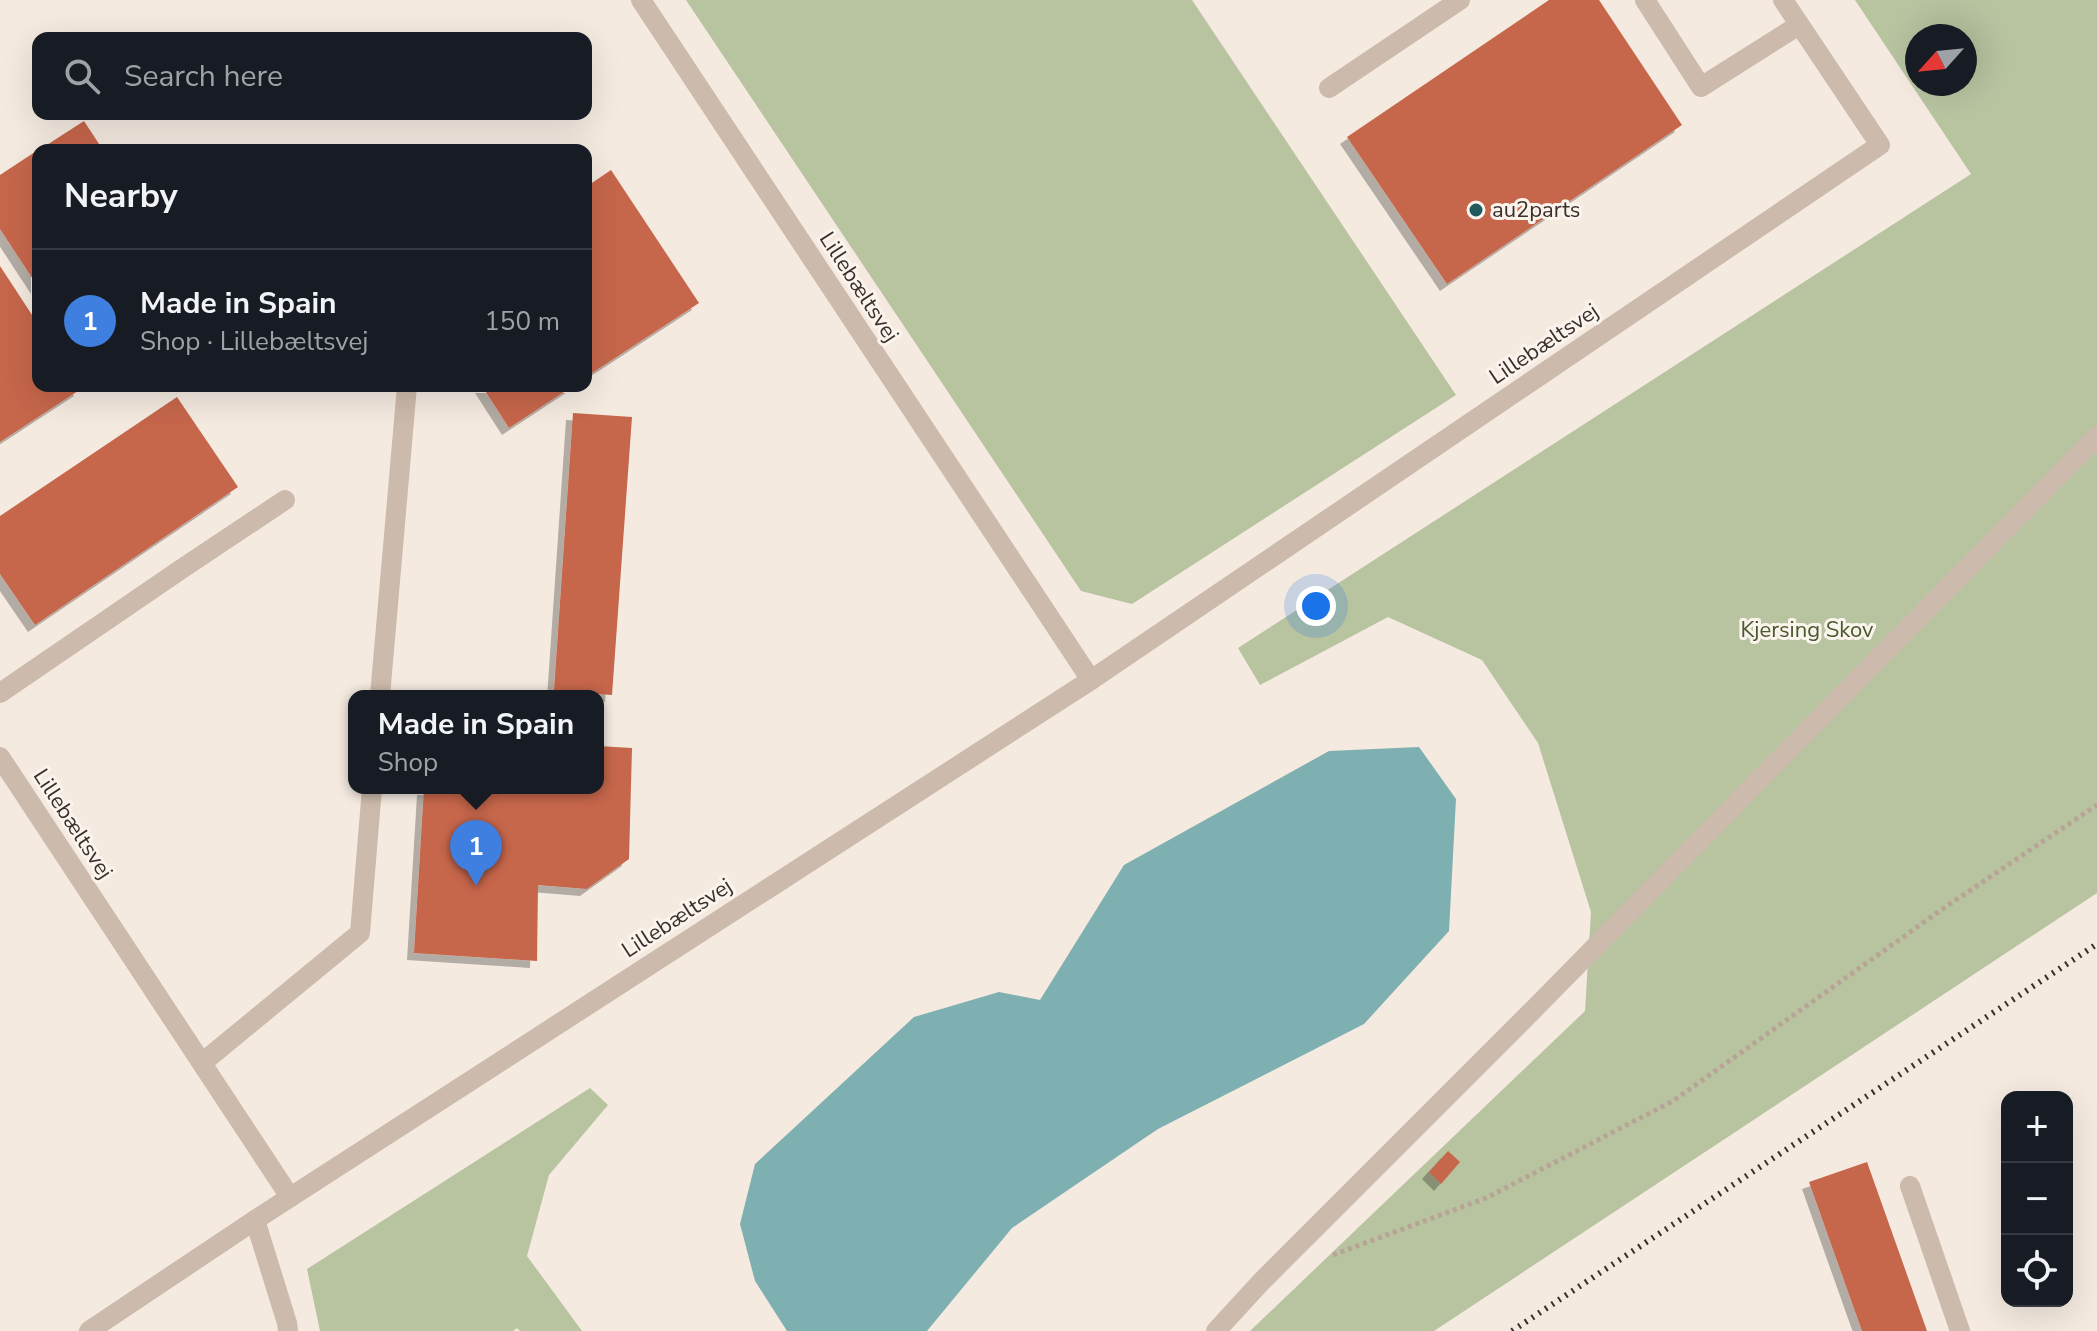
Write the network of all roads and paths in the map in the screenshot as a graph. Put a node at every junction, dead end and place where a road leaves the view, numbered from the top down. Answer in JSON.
{"nodes":[{"id":1,"x":641,"y":0,"type":"edge"},
{"id":2,"x":1460,"y":0,"type":"edge"},
{"id":3,"x":1645,"y":0,"type":"edge"},
{"id":4,"x":1783,"y":0,"type":"edge"},
{"id":5,"x":1799,"y":25,"type":"junction"},
{"id":6,"x":1329,"y":88,"type":"dead end"},
{"id":7,"x":406,"y":392,"type":"edge"},
{"id":8,"x":2097,"y":436,"type":"edge"},
{"id":9,"x":285,"y":500,"type":"dead end"},
{"id":10,"x":1091,"y":680,"type":"junction"},
{"id":11,"x":381,"y":690,"type":"edge"},
{"id":12,"x":0,"y":693,"type":"edge"},
{"id":13,"x":0,"y":757,"type":"edge"},
{"id":14,"x":372,"y":794,"type":"edge"},
{"id":15,"x":2097,"y":805,"type":"edge"},
{"id":16,"x":202,"y":1063,"type":"junction"},
{"id":17,"x":1910,"y":1186,"type":"dead end"},
{"id":18,"x":290,"y":1197,"type":"junction"},
{"id":19,"x":255,"y":1220,"type":"junction"},
{"id":20,"x":1331,"y":1256,"type":"dead end"},
{"id":21,"x":89,"y":1331,"type":"edge"},
{"id":22,"x":288,"y":1331,"type":"edge"},
{"id":23,"x":1216,"y":1331,"type":"edge"},
{"id":24,"x":1960,"y":1331,"type":"edge"}],
"edges":[{"from":1,"to":10,"type":"street","name":"Lillebæltsvej"},
{"from":2,"to":6,"type":"street"},
{"from":3,"to":5,"type":"street"},
{"from":4,"to":5,"type":"street","name":"Lillebæltsvej"},
{"from":5,"to":10,"type":"street","name":"Lillebæltsvej"},
{"from":7,"to":11,"type":"street"},
{"from":8,"to":23,"type":"street"},
{"from":9,"to":12,"type":"street"},
{"from":10,"to":18,"type":"street","name":"Lillebæltsvej"},
{"from":13,"to":16,"type":"street","name":"Lillebæltsvej"},
{"from":14,"to":16,"type":"street"},
{"from":15,"to":20,"type":"path"},
{"from":16,"to":18,"type":"street","name":"Lillebæltsvej"},
{"from":17,"to":24,"type":"street"},
{"from":18,"to":19,"type":"street","name":"Lillebæltsvej"},
{"from":19,"to":21,"type":"street","name":"Lillebæltsvej"},
{"from":19,"to":22,"type":"street"}]}
